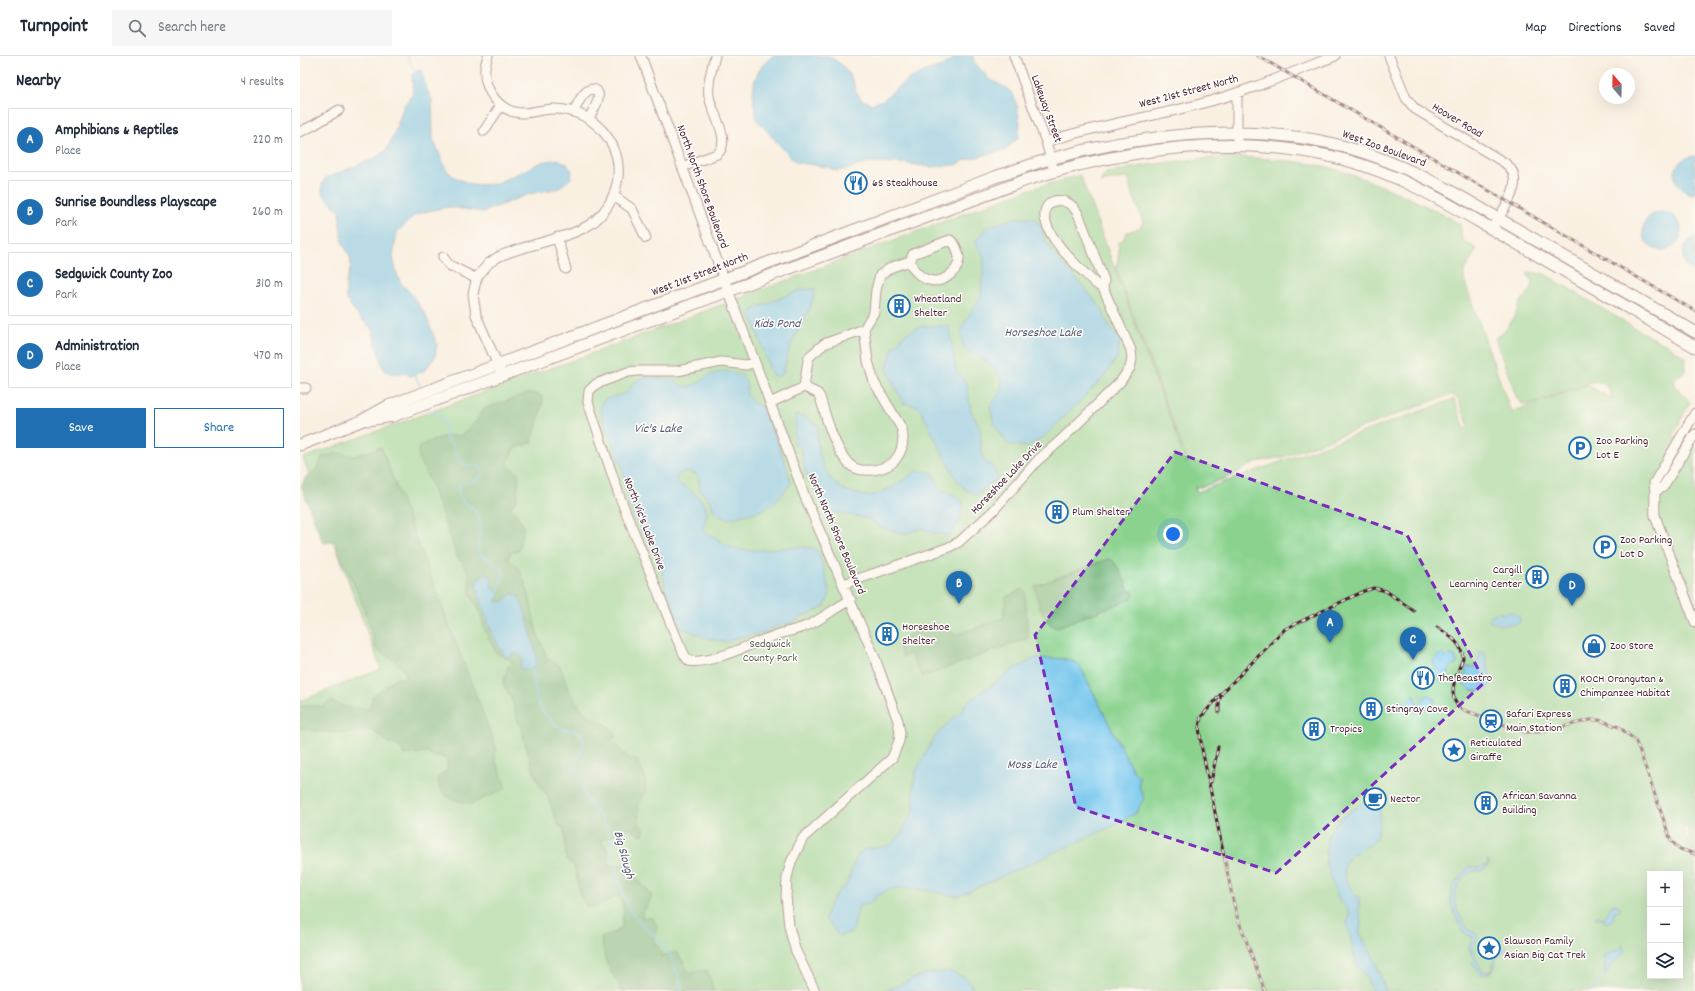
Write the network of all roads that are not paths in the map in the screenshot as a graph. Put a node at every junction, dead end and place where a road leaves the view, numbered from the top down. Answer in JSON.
{"nodes":[{"id":1,"x":488,"y":56,"type":"edge"},
{"id":2,"x":641,"y":56,"type":"edge"},
{"id":3,"x":716,"y":56,"type":"edge"},
{"id":4,"x":1014,"y":56,"type":"edge"},
{"id":5,"x":1335,"y":56,"type":"edge"},
{"id":6,"x":1389,"y":56,"type":"edge"},
{"id":7,"x":1237,"y":93,"type":"junction"},
{"id":8,"x":501,"y":105,"type":"junction"},
{"id":9,"x":339,"y":110,"type":"dead end"},
{"id":10,"x":574,"y":112,"type":"junction"},
{"id":11,"x":588,"y":119,"type":"junction"},
{"id":12,"x":484,"y":131,"type":"dead end"},
{"id":13,"x":300,"y":132,"type":"edge"},
{"id":14,"x":1237,"y":132,"type":"junction"},
{"id":15,"x":1046,"y":142,"type":"junction"},
{"id":16,"x":1237,"y":144,"type":"junction"},
{"id":17,"x":1051,"y":159,"type":"junction"},
{"id":18,"x":682,"y":167,"type":"junction"},
{"id":19,"x":1054,"y":171,"type":"junction"},
{"id":20,"x":614,"y":196,"type":"junction"},
{"id":21,"x":1498,"y":218,"type":"junction"},
{"id":22,"x":1492,"y":229,"type":"junction"},
{"id":23,"x":557,"y":237,"type":"junction"},
{"id":24,"x":646,"y":238,"type":"dead end"},
{"id":25,"x":443,"y":257,"type":"dead end"},
{"id":26,"x":910,"y":261,"type":"junction"},
{"id":27,"x":566,"y":268,"type":"dead end"},
{"id":28,"x":477,"y":279,"type":"junction"},
{"id":29,"x":724,"y":279,"type":"junction"},
{"id":30,"x":1103,"y":288,"type":"junction"},
{"id":31,"x":728,"y":290,"type":"junction"},
{"id":32,"x":864,"y":329,"type":"junction"},
{"id":33,"x":1695,"y":332,"type":"edge"},
{"id":34,"x":1695,"y":346,"type":"edge"},
{"id":35,"x":755,"y":362,"type":"junction"},
{"id":36,"x":498,"y":364,"type":"junction"},
{"id":37,"x":502,"y":375,"type":"junction"},
{"id":38,"x":804,"y":387,"type":"junction"},
{"id":39,"x":770,"y":403,"type":"junction"},
{"id":40,"x":1695,"y":413,"type":"edge"},
{"id":41,"x":361,"y":421,"type":"junction"},
{"id":42,"x":1695,"y":434,"type":"edge"},
{"id":43,"x":300,"y":445,"type":"edge"},
{"id":44,"x":1656,"y":492,"type":"junction"},
{"id":45,"x":844,"y":584,"type":"junction"},
{"id":46,"x":851,"y":600,"type":"junction"},
{"id":47,"x":1695,"y":622,"type":"edge"},
{"id":48,"x":815,"y":991,"type":"edge"}],
"edges":[{"from":1,"to":8,"type":"street"},
{"from":2,"to":18,"type":"street","name":"North North Shore Boulevard"},
{"from":3,"to":18,"type":"street"},
{"from":4,"to":15,"type":"street","name":"Lakeway Street"},
{"from":5,"to":7,"type":"street","name":"West 21st Street North"},
{"from":6,"to":21,"type":"street","name":"Hoover Road"},
{"from":7,"to":14,"type":"street"},
{"from":7,"to":15,"type":"street","name":"West 21st Street North"},
{"from":8,"to":10,"type":"street"},
{"from":8,"to":12,"type":"street"},
{"from":9,"to":13,"type":"street"},
{"from":10,"to":11,"type":"street"},
{"from":10,"to":11,"type":"street"},
{"from":11,"to":20,"type":"street"},
{"from":14,"to":16,"type":"street"},
{"from":14,"to":17,"type":"main road","name":"West Zoo Boulevard"},
{"from":14,"to":21,"type":"main road","name":"West Zoo Boulevard"},
{"from":15,"to":17,"type":"street","name":"Lakeway Street"},
{"from":16,"to":19,"type":"main road","name":"West Zoo Boulevard"},
{"from":16,"to":22,"type":"main road","name":"West Zoo Boulevard"},
{"from":17,"to":19,"type":"street","name":"Lakeway Street"},
{"from":17,"to":29,"type":"main road","name":"West 21st Street North"},
{"from":18,"to":29,"type":"street","name":"North North Shore Boulevard"},
{"from":19,"to":31,"type":"main road","name":"West 21st Street North"},
{"from":20,"to":23,"type":"street"},
{"from":20,"to":24,"type":"street"},
{"from":21,"to":22,"type":"street","name":"Hoover Road"},
{"from":21,"to":33,"type":"main road","name":"West Zoo Boulevard"},
{"from":22,"to":34,"type":"main road","name":"West Zoo Boulevard"},
{"from":23,"to":27,"type":"street"},
{"from":23,"to":28,"type":"street"},
{"from":25,"to":28,"type":"street"},
{"from":26,"to":26,"type":"street"},
{"from":26,"to":32,"type":"street"},
{"from":28,"to":36,"type":"street"},
{"from":29,"to":31,"type":"street","name":"North North Shore Boulevard"},
{"from":29,"to":36,"type":"main road","name":"West 21st Street North"},
{"from":30,"to":30,"type":"street"},
{"from":30,"to":45,"type":"street","name":"Horseshoe Lake Drive"},
{"from":31,"to":35,"type":"street","name":"North North Shore Boulevard"},
{"from":31,"to":37,"type":"main road","name":"West 21st Street North"},
{"from":32,"to":38,"type":"street"},
{"from":32,"to":38,"type":"street"},
{"from":35,"to":39,"type":"street","name":"North North Shore Boulevard"},
{"from":35,"to":46,"type":"street","name":"North Vic's Lake Drive"},
{"from":36,"to":37,"type":"street"},
{"from":36,"to":41,"type":"main road","name":"West 21st Street North"},
{"from":37,"to":41,"type":"main road","name":"West 21st Street North"},
{"from":38,"to":39,"type":"street"},
{"from":39,"to":45,"type":"street","name":"North North Shore Boulevard"},
{"from":40,"to":44,"type":"street"},
{"from":41,"to":43,"type":"main road","name":"West 21st Street North"},
{"from":42,"to":44,"type":"street"},
{"from":44,"to":47,"type":"street"},
{"from":45,"to":46,"type":"street","name":"North North Shore Boulevard"},
{"from":46,"to":48,"type":"street","name":"North North Shore Boulevard"}]}
